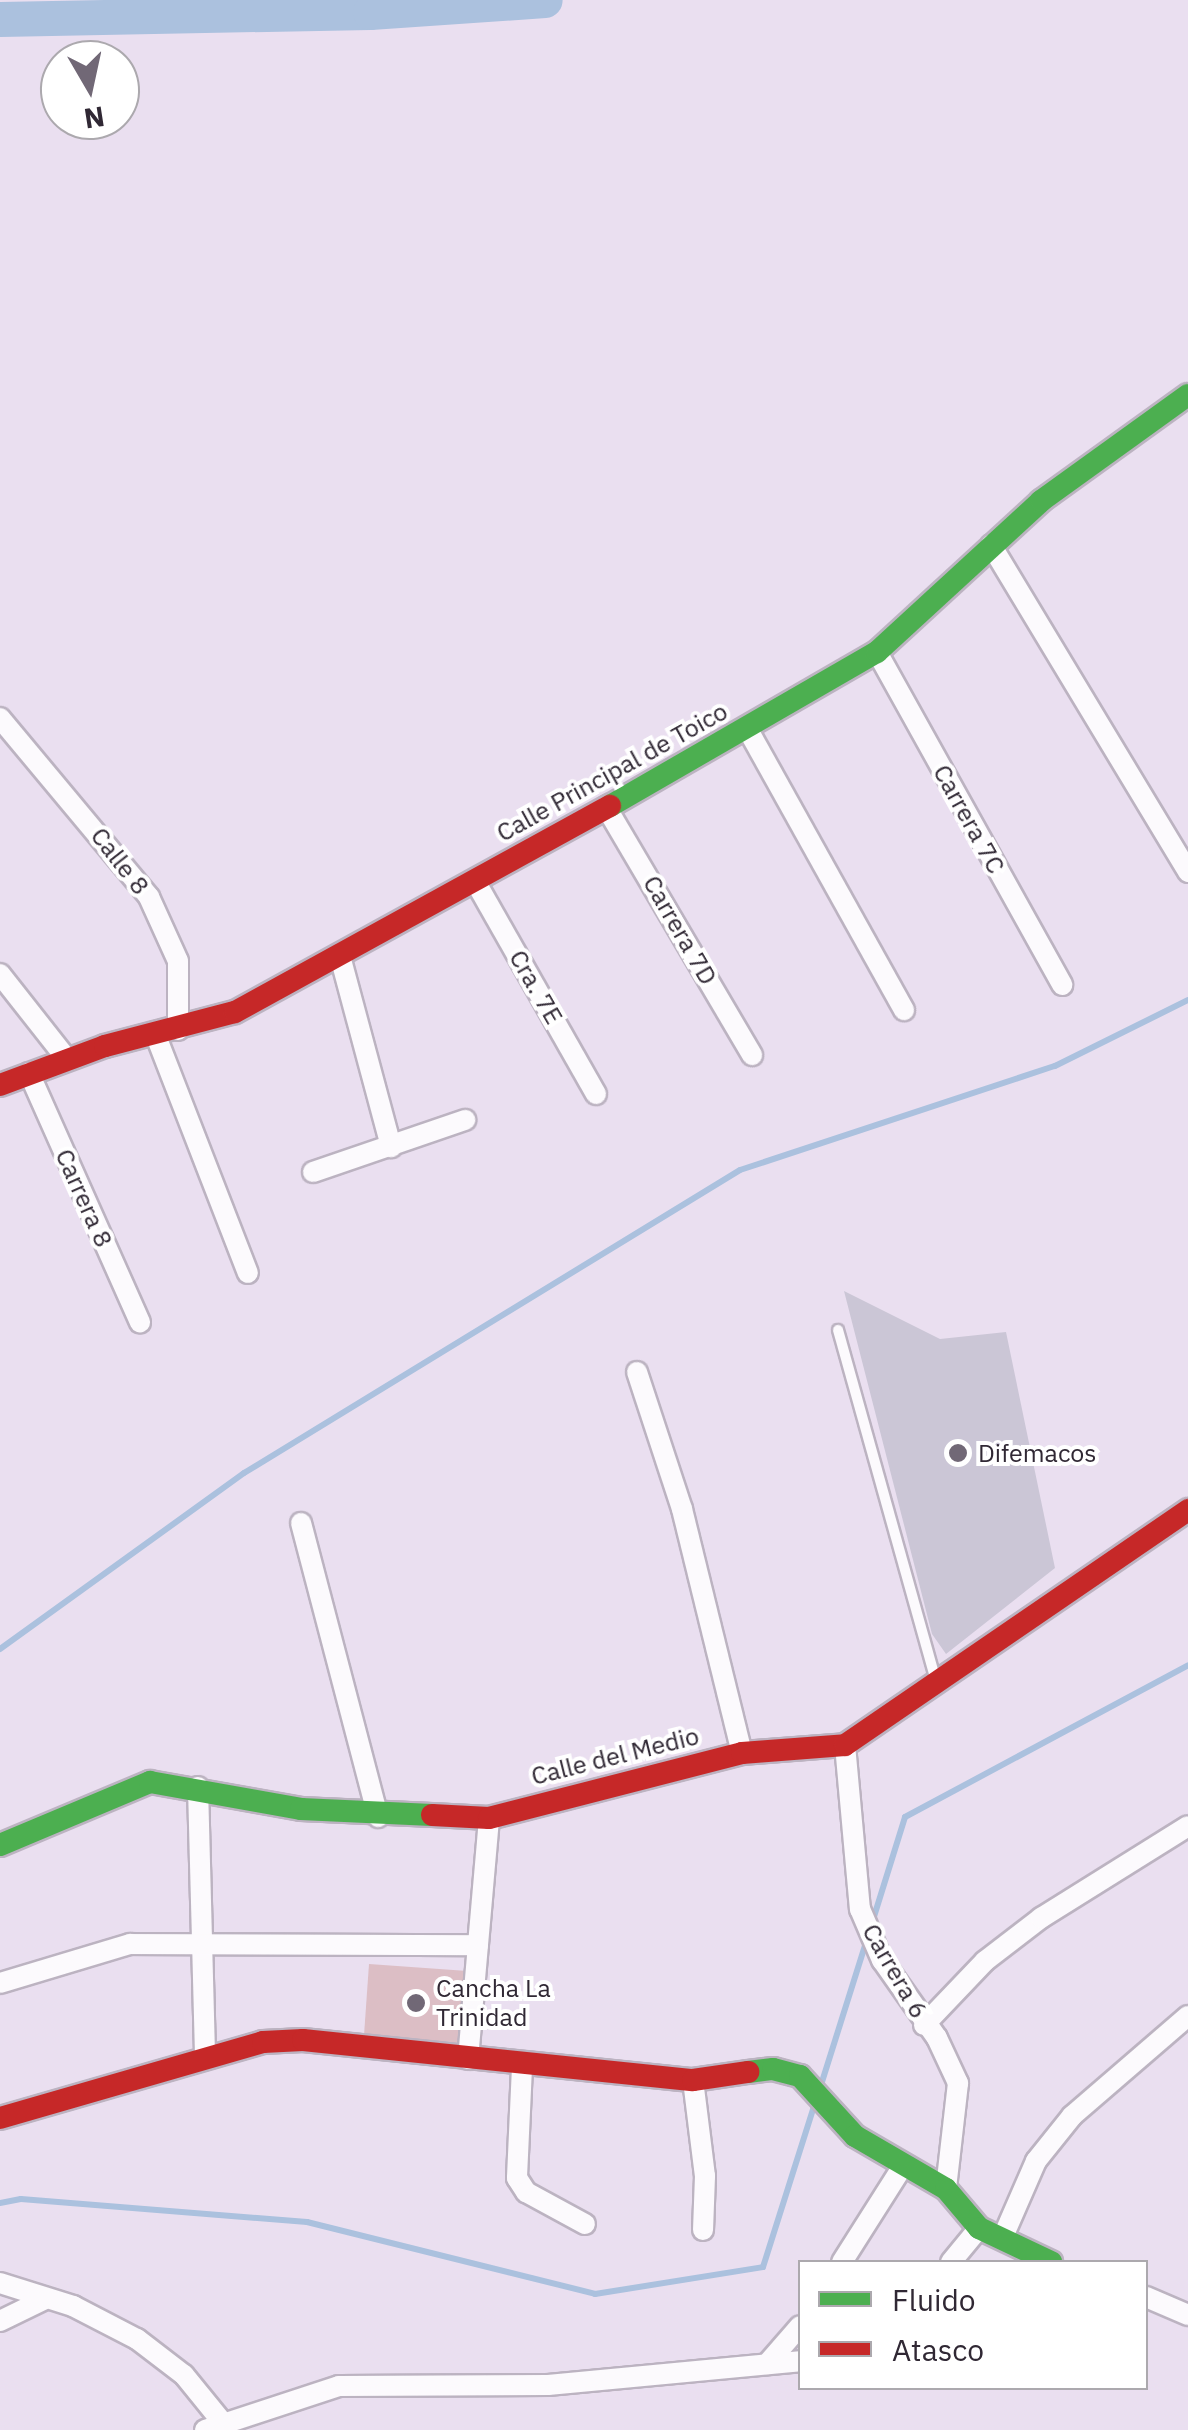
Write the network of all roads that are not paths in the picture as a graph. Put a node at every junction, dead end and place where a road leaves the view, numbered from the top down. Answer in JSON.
{"nodes":[{"id":1,"x":1188,"y":396,"type":"edge"},
{"id":2,"x":990,"y":545,"type":"junction"},
{"id":3,"x":876,"y":652,"type":"junction"},
{"id":4,"x":0,"y":718,"type":"edge"},
{"id":5,"x":747,"y":728,"type":"junction"},
{"id":6,"x":606,"y":807,"type":"junction"},
{"id":7,"x":1188,"y":872,"type":"edge"},
{"id":8,"x":475,"y":881,"type":"junction"},
{"id":9,"x":340,"y":956,"type":"junction"},
{"id":10,"x":0,"y":974,"type":"edge"},
{"id":11,"x":1062,"y":985,"type":"dead end"},
{"id":12,"x":904,"y":1010,"type":"dead end"},
{"id":13,"x":167,"y":1033,"type":"junction"},
{"id":14,"x":752,"y":1055,"type":"dead end"},
{"id":15,"x":67,"y":1058,"type":"junction"},
{"id":16,"x":29,"y":1073,"type":"junction"},
{"id":17,"x":0,"y":1086,"type":"edge"},
{"id":18,"x":596,"y":1094,"type":"dead end"},
{"id":19,"x":465,"y":1120,"type":"dead end"},
{"id":20,"x":391,"y":1147,"type":"junction"},
{"id":21,"x":314,"y":1172,"type":"dead end"},
{"id":22,"x":248,"y":1273,"type":"dead end"},
{"id":23,"x":140,"y":1322,"type":"dead end"},
{"id":24,"x":838,"y":1330,"type":"dead end"},
{"id":25,"x":637,"y":1372,"type":"dead end"},
{"id":26,"x":1188,"y":1510,"type":"edge"},
{"id":27,"x":301,"y":1523,"type":"dead end"},
{"id":28,"x":937,"y":1684,"type":"junction"},
{"id":29,"x":846,"y":1745,"type":"junction"},
{"id":30,"x":742,"y":1753,"type":"junction"},
{"id":31,"x":198,"y":1787,"type":"junction"},
{"id":32,"x":378,"y":1816,"type":"junction"},
{"id":33,"x":489,"y":1818,"type":"junction"},
{"id":34,"x":1188,"y":1826,"type":"edge"},
{"id":35,"x":0,"y":1845,"type":"edge"},
{"id":36,"x":201,"y":1942,"type":"junction"},
{"id":37,"x":478,"y":1945,"type":"junction"},
{"id":38,"x":0,"y":1983,"type":"edge"},
{"id":39,"x":1188,"y":2016,"type":"edge"},
{"id":40,"x":924,"y":2024,"type":"junction"},
{"id":41,"x":205,"y":2055,"type":"junction"},
{"id":42,"x":468,"y":2059,"type":"junction"},
{"id":43,"x":522,"y":2067,"type":"junction"},
{"id":44,"x":693,"y":2080,"type":"junction"},
{"id":45,"x":5,"y":2122,"type":"edge"},
{"id":46,"x":903,"y":2166,"type":"junction"},
{"id":47,"x":946,"y":2189,"type":"junction"},
{"id":48,"x":585,"y":2224,"type":"dead end"},
{"id":49,"x":979,"y":2228,"type":"junction"},
{"id":50,"x":704,"y":2230,"type":"dead end"},
{"id":51,"x":1002,"y":2239,"type":"junction"},
{"id":52,"x":843,"y":2260,"type":"edge"},
{"id":53,"x":954,"y":2260,"type":"edge"},
{"id":54,"x":1047,"y":2260,"type":"edge"},
{"id":55,"x":0,"y":2283,"type":"edge"},
{"id":56,"x":1148,"y":2298,"type":"edge"},
{"id":57,"x":43,"y":2300,"type":"junction"},
{"id":58,"x":1188,"y":2315,"type":"edge"},
{"id":59,"x":0,"y":2321,"type":"edge"},
{"id":60,"x":798,"y":2328,"type":"edge"},
{"id":61,"x":798,"y":2362,"type":"edge"},
{"id":62,"x":767,"y":2364,"type":"junction"},
{"id":63,"x":214,"y":2427,"type":"edge"}],
"edges":[{"from":1,"to":2,"type":"street","name":"Calle Principal de Toico"},
{"from":2,"to":3,"type":"street","name":"Calle Principal de Toico"},
{"from":2,"to":7,"type":"street"},
{"from":3,"to":5,"type":"street","name":"Calle Principal de Toico"},
{"from":3,"to":11,"type":"street","name":"Carrera 7C"},
{"from":4,"to":13,"type":"street","name":"Calle 8"},
{"from":5,"to":6,"type":"street","name":"Calle Principal de Toico"},
{"from":5,"to":12,"type":"street"},
{"from":6,"to":8,"type":"street","name":"Calle Principal de Toico"},
{"from":6,"to":14,"type":"street","name":"Carrera 7D"},
{"from":8,"to":9,"type":"street","name":"Calle Principal de Toico"},
{"from":8,"to":18,"type":"street","name":"Cra. 7E"},
{"from":9,"to":13,"type":"street","name":"Calle Principal de Toico"},
{"from":9,"to":20,"type":"street"},
{"from":10,"to":15,"type":"street"},
{"from":13,"to":15,"type":"street","name":"Calle Principal de Toico"},
{"from":13,"to":22,"type":"street","name":"Calle 8"},
{"from":15,"to":16,"type":"street","name":"Calle Principal de Toico"},
{"from":16,"to":17,"type":"street","name":"Calle Principal de Toico"},
{"from":16,"to":23,"type":"street","name":"Carrera 8"},
{"from":19,"to":20,"type":"street"},
{"from":20,"to":21,"type":"street"},
{"from":24,"to":28,"type":"lane"},
{"from":25,"to":30,"type":"street"},
{"from":26,"to":28,"type":"street","name":"Calle del Medio"},
{"from":27,"to":32,"type":"street"},
{"from":28,"to":29,"type":"street","name":"Calle del Medio"},
{"from":29,"to":30,"type":"street","name":"Calle del Medio"},
{"from":29,"to":40,"type":"street","name":"Carrera 6"},
{"from":30,"to":33,"type":"street","name":"Calle del Medio"},
{"from":31,"to":32,"type":"street","name":"Calle del Medio"},
{"from":31,"to":35,"type":"street","name":"Calle del Medio"},
{"from":31,"to":36,"type":"street"},
{"from":32,"to":33,"type":"street","name":"Calle del Medio"},
{"from":33,"to":37,"type":"street"},
{"from":34,"to":40,"type":"street"},
{"from":36,"to":37,"type":"street"},
{"from":36,"to":38,"type":"street"},
{"from":36,"to":41,"type":"street"},
{"from":37,"to":42,"type":"street"},
{"from":39,"to":51,"type":"street"},
{"from":40,"to":47,"type":"street","name":"Carrera 6"},
{"from":41,"to":42,"type":"street"},
{"from":41,"to":45,"type":"street"},
{"from":42,"to":43,"type":"street"},
{"from":43,"to":44,"type":"street"},
{"from":43,"to":48,"type":"street"},
{"from":44,"to":46,"type":"street"},
{"from":44,"to":50,"type":"street"},
{"from":46,"to":47,"type":"street"},
{"from":46,"to":52,"type":"street"},
{"from":47,"to":49,"type":"street"},
{"from":49,"to":51,"type":"street"},
{"from":49,"to":53,"type":"street"},
{"from":51,"to":54,"type":"street"},
{"from":55,"to":57,"type":"street"},
{"from":56,"to":58,"type":"street"},
{"from":57,"to":59,"type":"street"},
{"from":57,"to":63,"type":"street"},
{"from":60,"to":62,"type":"street"},
{"from":61,"to":62,"type":"street"},
{"from":62,"to":63,"type":"street"}]}
